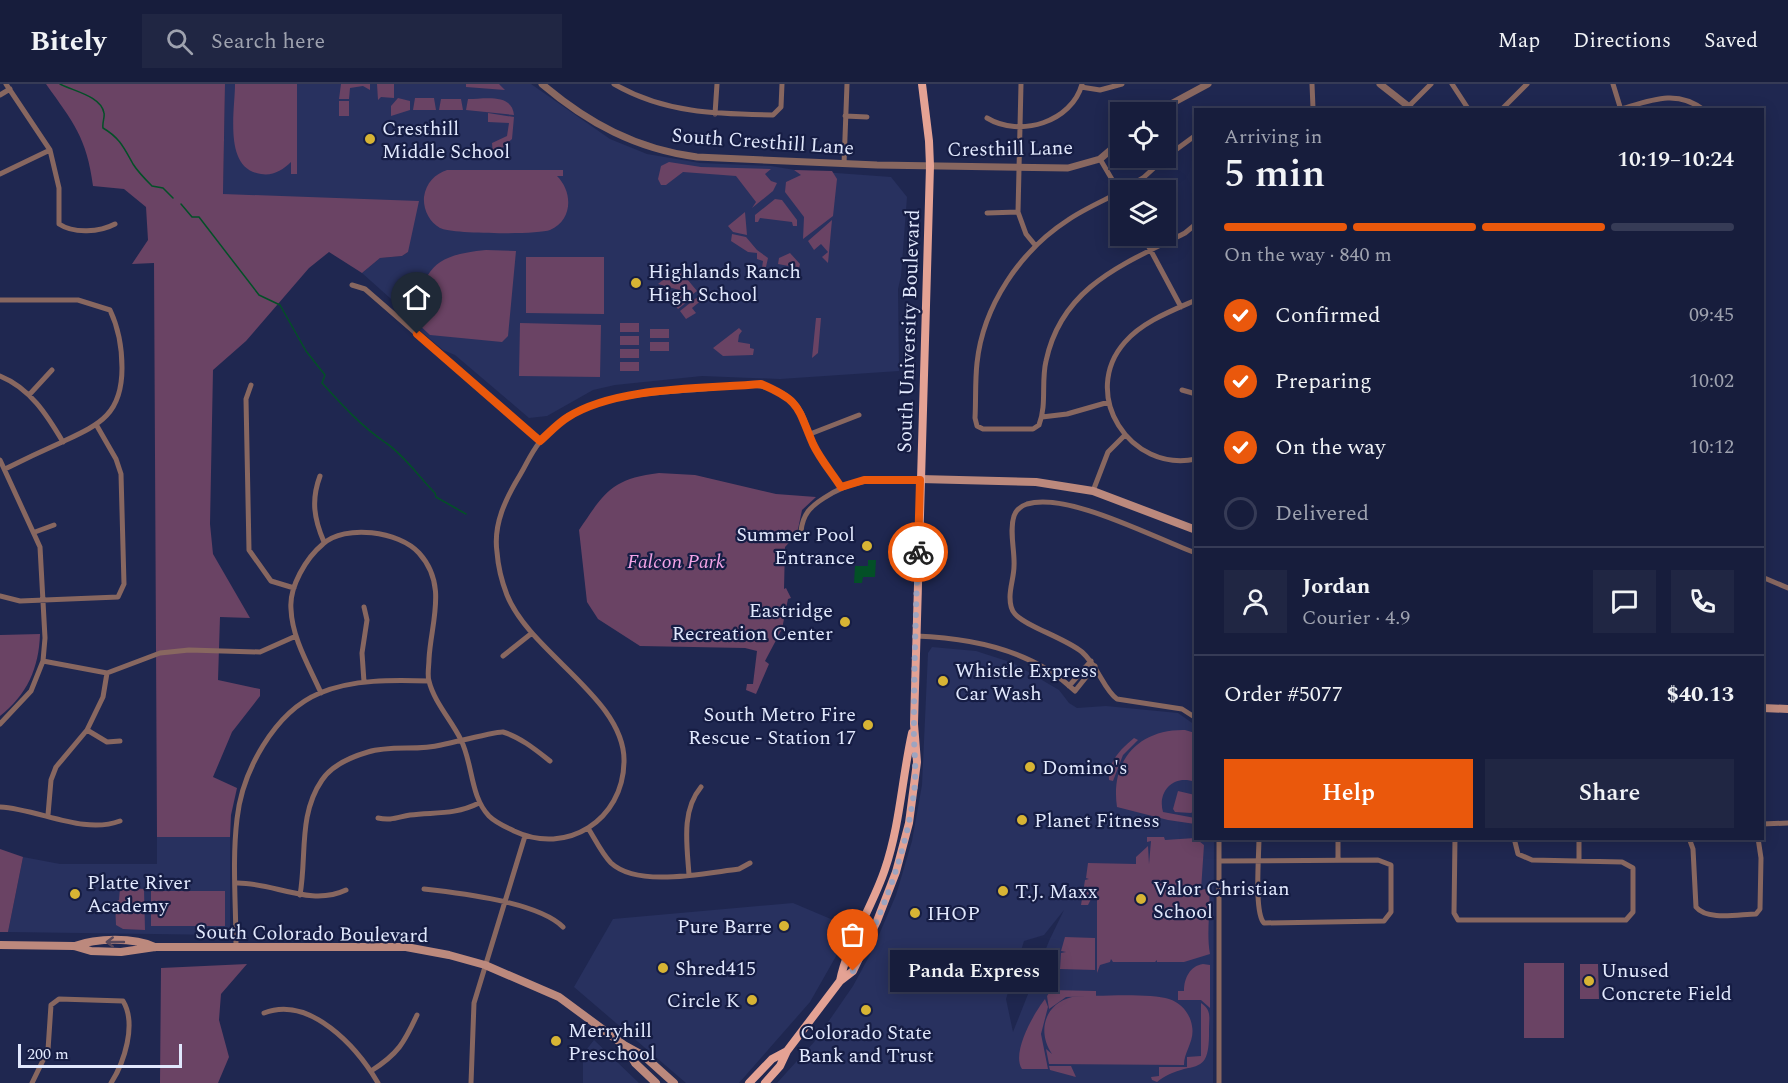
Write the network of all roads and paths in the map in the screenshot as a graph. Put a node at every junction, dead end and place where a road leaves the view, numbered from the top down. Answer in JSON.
{"nodes":[{"id":1,"x":542,"y":84,"type":"edge"},
{"id":2,"x":614,"y":84,"type":"edge"},
{"id":3,"x":717,"y":84,"type":"edge"},
{"id":4,"x":782,"y":84,"type":"edge"},
{"id":5,"x":847,"y":84,"type":"edge"},
{"id":6,"x":922,"y":84,"type":"edge"},
{"id":7,"x":1021,"y":84,"type":"edge"},
{"id":8,"x":1122,"y":84,"type":"edge"},
{"id":9,"x":1208,"y":84,"type":"edge"},
{"id":10,"x":1312,"y":84,"type":"edge"},
{"id":11,"x":1380,"y":84,"type":"edge"},
{"id":12,"x":1431,"y":84,"type":"edge"},
{"id":13,"x":1452,"y":84,"type":"edge"},
{"id":14,"x":1527,"y":84,"type":"edge"},
{"id":15,"x":1613,"y":84,"type":"edge"},
{"id":16,"x":8,"y":86,"type":"edge"},
{"id":17,"x":1081,"y":86,"type":"edge"},
{"id":18,"x":641,"y":89,"type":"dead end"},
{"id":19,"x":0,"y":95,"type":"edge"},
{"id":20,"x":639,"y":97,"type":"junction"},
{"id":21,"x":1175,"y":102,"type":"edge"},
{"id":22,"x":1411,"y":107,"type":"edge"},
{"id":23,"x":1313,"y":108,"type":"edge"},
{"id":24,"x":1468,"y":108,"type":"edge"},
{"id":25,"x":1503,"y":108,"type":"edge"},
{"id":26,"x":1620,"y":108,"type":"edge"},
{"id":27,"x":1624,"y":108,"type":"edge"},
{"id":28,"x":1701,"y":108,"type":"edge"},
{"id":29,"x":716,"y":114,"type":"junction"},
{"id":30,"x":845,"y":116,"type":"junction"},
{"id":31,"x":867,"y":117,"type":"dead end"},
{"id":32,"x":987,"y":118,"type":"dead end"},
{"id":33,"x":1020,"y":125,"type":"junction"},
{"id":34,"x":1194,"y":136,"type":"edge"},
{"id":35,"x":1176,"y":149,"type":"edge"},
{"id":36,"x":50,"y":150,"type":"junction"},
{"id":37,"x":1110,"y":150,"type":"edge"},
{"id":38,"x":1100,"y":159,"type":"junction"},
{"id":39,"x":844,"y":164,"type":"junction"},
{"id":40,"x":930,"y":166,"type":"junction"},
{"id":41,"x":1019,"y":167,"type":"junction"},
{"id":42,"x":1153,"y":168,"type":"edge"},
{"id":43,"x":0,"y":174,"type":"edge"},
{"id":44,"x":1113,"y":180,"type":"edge"},
{"id":45,"x":1140,"y":180,"type":"edge"},
{"id":46,"x":1110,"y":198,"type":"edge"},
{"id":47,"x":1018,"y":212,"type":"junction"},
{"id":48,"x":987,"y":213,"type":"dead end"},
{"id":49,"x":116,"y":224,"type":"dead end"},
{"id":50,"x":1194,"y":226,"type":"edge"},
{"id":51,"x":1035,"y":245,"type":"junction"},
{"id":52,"x":1149,"y":246,"type":"edge"},
{"id":53,"x":1151,"y":250,"type":"junction"},
{"id":54,"x":352,"y":285,"type":"dead end"},
{"id":55,"x":0,"y":300,"type":"edge"},
{"id":56,"x":1194,"y":301,"type":"edge"},
{"id":57,"x":1181,"y":307,"type":"junction"},
{"id":58,"x":52,"y":370,"type":"dead end"},
{"id":59,"x":0,"y":376,"type":"edge"},
{"id":60,"x":251,"y":385,"type":"dead end"},
{"id":61,"x":1182,"y":390,"type":"dead end"},
{"id":62,"x":1194,"y":393,"type":"edge"},
{"id":63,"x":29,"y":395,"type":"junction"},
{"id":64,"x":1109,"y":402,"type":"junction"},
{"id":65,"x":859,"y":416,"type":"dead end"},
{"id":66,"x":1042,"y":417,"type":"junction"},
{"id":67,"x":97,"y":426,"type":"junction"},
{"id":68,"x":810,"y":434,"type":"junction"},
{"id":69,"x":1124,"y":436,"type":"junction"},
{"id":70,"x":540,"y":441,"type":"junction"},
{"id":71,"x":63,"y":442,"type":"junction"},
{"id":72,"x":1194,"y":459,"type":"edge"},
{"id":73,"x":0,"y":460,"type":"edge"},
{"id":74,"x":5,"y":469,"type":"junction"},
{"id":75,"x":320,"y":476,"type":"dead end"},
{"id":76,"x":920,"y":480,"type":"junction"},
{"id":77,"x":841,"y":487,"type":"junction"},
{"id":78,"x":1094,"y":491,"type":"junction"},
{"id":79,"x":54,"y":525,"type":"dead end"},
{"id":80,"x":1194,"y":530,"type":"edge"},
{"id":81,"x":801,"y":531,"type":"dead end"},
{"id":82,"x":35,"y":532,"type":"junction"},
{"id":83,"x":324,"y":542,"type":"junction"},
{"id":84,"x":1194,"y":551,"type":"edge"},
{"id":85,"x":1764,"y":578,"type":"edge"},
{"id":86,"x":294,"y":588,"type":"junction"},
{"id":87,"x":1788,"y":588,"type":"edge"},
{"id":88,"x":0,"y":596,"type":"edge"},
{"id":89,"x":44,"y":600,"type":"junction"},
{"id":90,"x":364,"y":607,"type":"dead end"},
{"id":91,"x":532,"y":633,"type":"junction"},
{"id":92,"x":296,"y":636,"type":"junction"},
{"id":93,"x":916,"y":636,"type":"junction"},
{"id":94,"x":504,"y":656,"type":"dead end"},
{"id":95,"x":43,"y":661,"type":"junction"},
{"id":96,"x":1093,"y":663,"type":"junction"},
{"id":97,"x":107,"y":673,"type":"junction"},
{"id":98,"x":429,"y":681,"type":"junction"},
{"id":99,"x":364,"y":682,"type":"junction"},
{"id":100,"x":1070,"y":686,"type":"junction"},
{"id":101,"x":321,"y":693,"type":"junction"},
{"id":102,"x":1764,"y":708,"type":"edge"},
{"id":103,"x":1788,"y":710,"type":"edge"},
{"id":104,"x":1194,"y":717,"type":"edge"},
{"id":105,"x":0,"y":724,"type":"edge"},
{"id":106,"x":914,"y":724,"type":"junction"},
{"id":107,"x":87,"y":730,"type":"junction"},
{"id":108,"x":120,"y":741,"type":"dead end"},
{"id":109,"x":462,"y":741,"type":"junction"},
{"id":110,"x":550,"y":761,"type":"dead end"},
{"id":111,"x":701,"y":787,"type":"dead end"},
{"id":112,"x":479,"y":803,"type":"junction"},
{"id":113,"x":0,"y":807,"type":"edge"},
{"id":114,"x":48,"y":815,"type":"junction"},
{"id":115,"x":378,"y":818,"type":"dead end"},
{"id":116,"x":120,"y":821,"type":"dead end"},
{"id":117,"x":1788,"y":823,"type":"edge"},
{"id":118,"x":1764,"y":824,"type":"edge"},
{"id":119,"x":588,"y":828,"type":"junction"},
{"id":120,"x":525,"y":836,"type":"junction"},
{"id":121,"x":1219,"y":840,"type":"edge"},
{"id":122,"x":1259,"y":840,"type":"edge"},
{"id":123,"x":1338,"y":840,"type":"edge"},
{"id":124,"x":1455,"y":840,"type":"edge"},
{"id":125,"x":1514,"y":840,"type":"edge"},
{"id":126,"x":1579,"y":840,"type":"edge"},
{"id":127,"x":1690,"y":840,"type":"edge"},
{"id":128,"x":1758,"y":840,"type":"edge"},
{"id":129,"x":1259,"y":860,"type":"junction"},
{"id":130,"x":1338,"y":860,"type":"junction"},
{"id":131,"x":1579,"y":860,"type":"junction"},
{"id":132,"x":1219,"y":861,"type":"junction"},
{"id":133,"x":750,"y":863,"type":"dead end"},
{"id":134,"x":689,"y":874,"type":"junction"},
{"id":135,"x":882,"y":878,"type":"junction"},
{"id":136,"x":236,"y":883,"type":"junction"},
{"id":137,"x":424,"y":889,"type":"dead end"},
{"id":138,"x":346,"y":890,"type":"dead end"},
{"id":139,"x":300,"y":895,"type":"junction"},
{"id":140,"x":503,"y":903,"type":"junction"},
{"id":141,"x":877,"y":921,"type":"junction"},
{"id":142,"x":563,"y":927,"type":"dead end"},
{"id":143,"x":0,"y":945,"type":"edge"},
{"id":144,"x":236,"y":947,"type":"junction"},
{"id":145,"x":484,"y":965,"type":"junction"},
{"id":146,"x":840,"y":981,"type":"junction"},
{"id":147,"x":264,"y":1013,"type":"dead end"},
{"id":148,"x":417,"y":1015,"type":"dead end"},
{"id":149,"x":624,"y":1045,"type":"junction"},
{"id":150,"x":787,"y":1051,"type":"junction"},
{"id":151,"x":371,"y":1071,"type":"junction"},
{"id":152,"x":32,"y":1083,"type":"edge"},
{"id":153,"x":111,"y":1083,"type":"edge"},
{"id":154,"x":378,"y":1083,"type":"edge"},
{"id":155,"x":471,"y":1083,"type":"edge"},
{"id":156,"x":656,"y":1083,"type":"edge"},
{"id":157,"x":674,"y":1083,"type":"edge"},
{"id":158,"x":749,"y":1083,"type":"edge"},
{"id":159,"x":765,"y":1083,"type":"edge"},
{"id":160,"x":1219,"y":1083,"type":"edge"}],
"edges":[{"from":1,"to":39,"type":"street","name":"South Cresthill Lane"},
{"from":2,"to":20,"type":"street"},
{"from":3,"to":29,"type":"street"},
{"from":4,"to":29,"type":"street"},
{"from":5,"to":30,"type":"street"},
{"from":6,"to":40,"type":"main road","name":"South University Boulevard"},
{"from":7,"to":33,"type":"street"},
{"from":8,"to":17,"type":"street"},
{"from":9,"to":21,"type":"street"},
{"from":10,"to":23,"type":"street"},
{"from":11,"to":22,"type":"street"},
{"from":12,"to":22,"type":"street"},
{"from":13,"to":24,"type":"street"},
{"from":14,"to":25,"type":"street"},
{"from":15,"to":26,"type":"street"},
{"from":16,"to":19,"type":"street"},
{"from":16,"to":36,"type":"street"},
{"from":17,"to":33,"type":"street"},
{"from":18,"to":20,"type":"street"},
{"from":20,"to":29,"type":"street"},
{"from":27,"to":28,"type":"street"},
{"from":30,"to":31,"type":"street"},
{"from":30,"to":39,"type":"street"},
{"from":32,"to":33,"type":"street"},
{"from":33,"to":41,"type":"street"},
{"from":34,"to":35,"type":"street"},
{"from":36,"to":43,"type":"street"},
{"from":36,"to":49,"type":"street"},
{"from":37,"to":38,"type":"street","name":"Cresthill Lane"},
{"from":38,"to":41,"type":"street","name":"Cresthill Lane"},
{"from":38,"to":44,"type":"street"},
{"from":39,"to":40,"type":"street","name":"South Cresthill Lane"},
{"from":40,"to":41,"type":"street","name":"Cresthill Lane"},
{"from":40,"to":76,"type":"main road","name":"South University Boulevard"},
{"from":41,"to":47,"type":"street"},
{"from":42,"to":45,"type":"street"},
{"from":46,"to":51,"type":"street"},
{"from":47,"to":48,"type":"street"},
{"from":47,"to":51,"type":"street"},
{"from":50,"to":53,"type":"street"},
{"from":51,"to":66,"type":"street"},
{"from":52,"to":53,"type":"street"},
{"from":53,"to":57,"type":"street"},
{"from":53,"to":66,"type":"street"},
{"from":54,"to":70,"type":"street"},
{"from":55,"to":67,"type":"street"},
{"from":56,"to":57,"type":"street"},
{"from":57,"to":64,"type":"street"},
{"from":58,"to":63,"type":"street"},
{"from":59,"to":63,"type":"street"},
{"from":60,"to":86,"type":"street"},
{"from":61,"to":62,"type":"street"},
{"from":63,"to":71,"type":"street"},
{"from":64,"to":66,"type":"street"},
{"from":64,"to":69,"type":"street"},
{"from":65,"to":68,"type":"street"},
{"from":67,"to":71,"type":"street"},
{"from":67,"to":89,"type":"street"},
{"from":68,"to":70,"type":"street"},
{"from":68,"to":77,"type":"street"},
{"from":69,"to":72,"type":"street"},
{"from":69,"to":78,"type":"street"},
{"from":70,"to":91,"type":"street"},
{"from":71,"to":74,"type":"street"},
{"from":73,"to":74,"type":"street"},
{"from":74,"to":82,"type":"street"},
{"from":75,"to":83,"type":"street"},
{"from":76,"to":77,"type":"street"},
{"from":76,"to":78,"type":"main road"},
{"from":76,"to":93,"type":"main road","name":"South University Boulevard"},
{"from":77,"to":81,"type":"street"},
{"from":78,"to":80,"type":"main road"},
{"from":79,"to":82,"type":"street"},
{"from":82,"to":89,"type":"street"},
{"from":83,"to":86,"type":"street"},
{"from":83,"to":98,"type":"street"},
{"from":84,"to":96,"type":"street"},
{"from":85,"to":87,"type":"street"},
{"from":86,"to":92,"type":"street"},
{"from":88,"to":89,"type":"street"},
{"from":89,"to":95,"type":"street"},
{"from":90,"to":99,"type":"street"},
{"from":91,"to":94,"type":"street"},
{"from":91,"to":119,"type":"street"},
{"from":92,"to":97,"type":"street"},
{"from":92,"to":101,"type":"street"},
{"from":93,"to":100,"type":"street"},
{"from":93,"to":106,"type":"main road","name":"South University Boulevard"},
{"from":95,"to":97,"type":"street"},
{"from":95,"to":105,"type":"street"},
{"from":96,"to":100,"type":"street"},
{"from":96,"to":100,"type":"street"},
{"from":96,"to":104,"type":"street"},
{"from":97,"to":107,"type":"street"},
{"from":98,"to":99,"type":"street"},
{"from":98,"to":109,"type":"street"},
{"from":99,"to":101,"type":"street"},
{"from":101,"to":136,"type":"street"},
{"from":102,"to":103,"type":"main road"},
{"from":106,"to":135,"type":"main road","name":"South University Boulevard"},
{"from":106,"to":141,"type":"main road","name":"South University Boulevard"},
{"from":107,"to":108,"type":"street"},
{"from":107,"to":114,"type":"street"},
{"from":109,"to":110,"type":"street"},
{"from":109,"to":112,"type":"street"},
{"from":109,"to":139,"type":"street"},
{"from":111,"to":134,"type":"street"},
{"from":112,"to":115,"type":"street"},
{"from":112,"to":120,"type":"street"},
{"from":113,"to":114,"type":"street"},
{"from":114,"to":116,"type":"street"},
{"from":117,"to":118,"type":"street"},
{"from":119,"to":120,"type":"street"},
{"from":119,"to":134,"type":"street"},
{"from":120,"to":140,"type":"street"},
{"from":121,"to":132,"type":"street"},
{"from":122,"to":129,"type":"street"},
{"from":123,"to":130,"type":"street"},
{"from":124,"to":131,"type":"street"},
{"from":125,"to":131,"type":"street"},
{"from":126,"to":131,"type":"street"},
{"from":127,"to":128,"type":"street"},
{"from":129,"to":130,"type":"street"},
{"from":129,"to":130,"type":"street"},
{"from":129,"to":132,"type":"street"},
{"from":132,"to":160,"type":"street"},
{"from":133,"to":134,"type":"street"},
{"from":135,"to":141,"type":"main road"},
{"from":135,"to":146,"type":"main road","name":"South University Boulevard"},
{"from":136,"to":139,"type":"street"},
{"from":136,"to":144,"type":"street"},
{"from":137,"to":140,"type":"street"},
{"from":138,"to":139,"type":"street"},
{"from":140,"to":142,"type":"street"},
{"from":140,"to":145,"type":"street"},
{"from":141,"to":146,"type":"main road","name":"South University Boulevard"},
{"from":143,"to":144,"type":"main road","name":"South Colorado Boulevard"},
{"from":144,"to":145,"type":"main road","name":"South Colorado Boulevard"},
{"from":145,"to":149,"type":"main road","name":"South Colorado Boulevard"},
{"from":145,"to":155,"type":"street"},
{"from":146,"to":150,"type":"main road","name":"South University Boulevard"},
{"from":147,"to":151,"type":"street"},
{"from":148,"to":151,"type":"street"},
{"from":149,"to":156,"type":"main road","name":"South Colorado Boulevard"},
{"from":149,"to":157,"type":"main road","name":"South Colorado Boulevard"},
{"from":150,"to":158,"type":"main road","name":"South University Boulevard"},
{"from":150,"to":159,"type":"main road","name":"South University Boulevard"},
{"from":151,"to":154,"type":"street"},
{"from":152,"to":153,"type":"street"}]}
